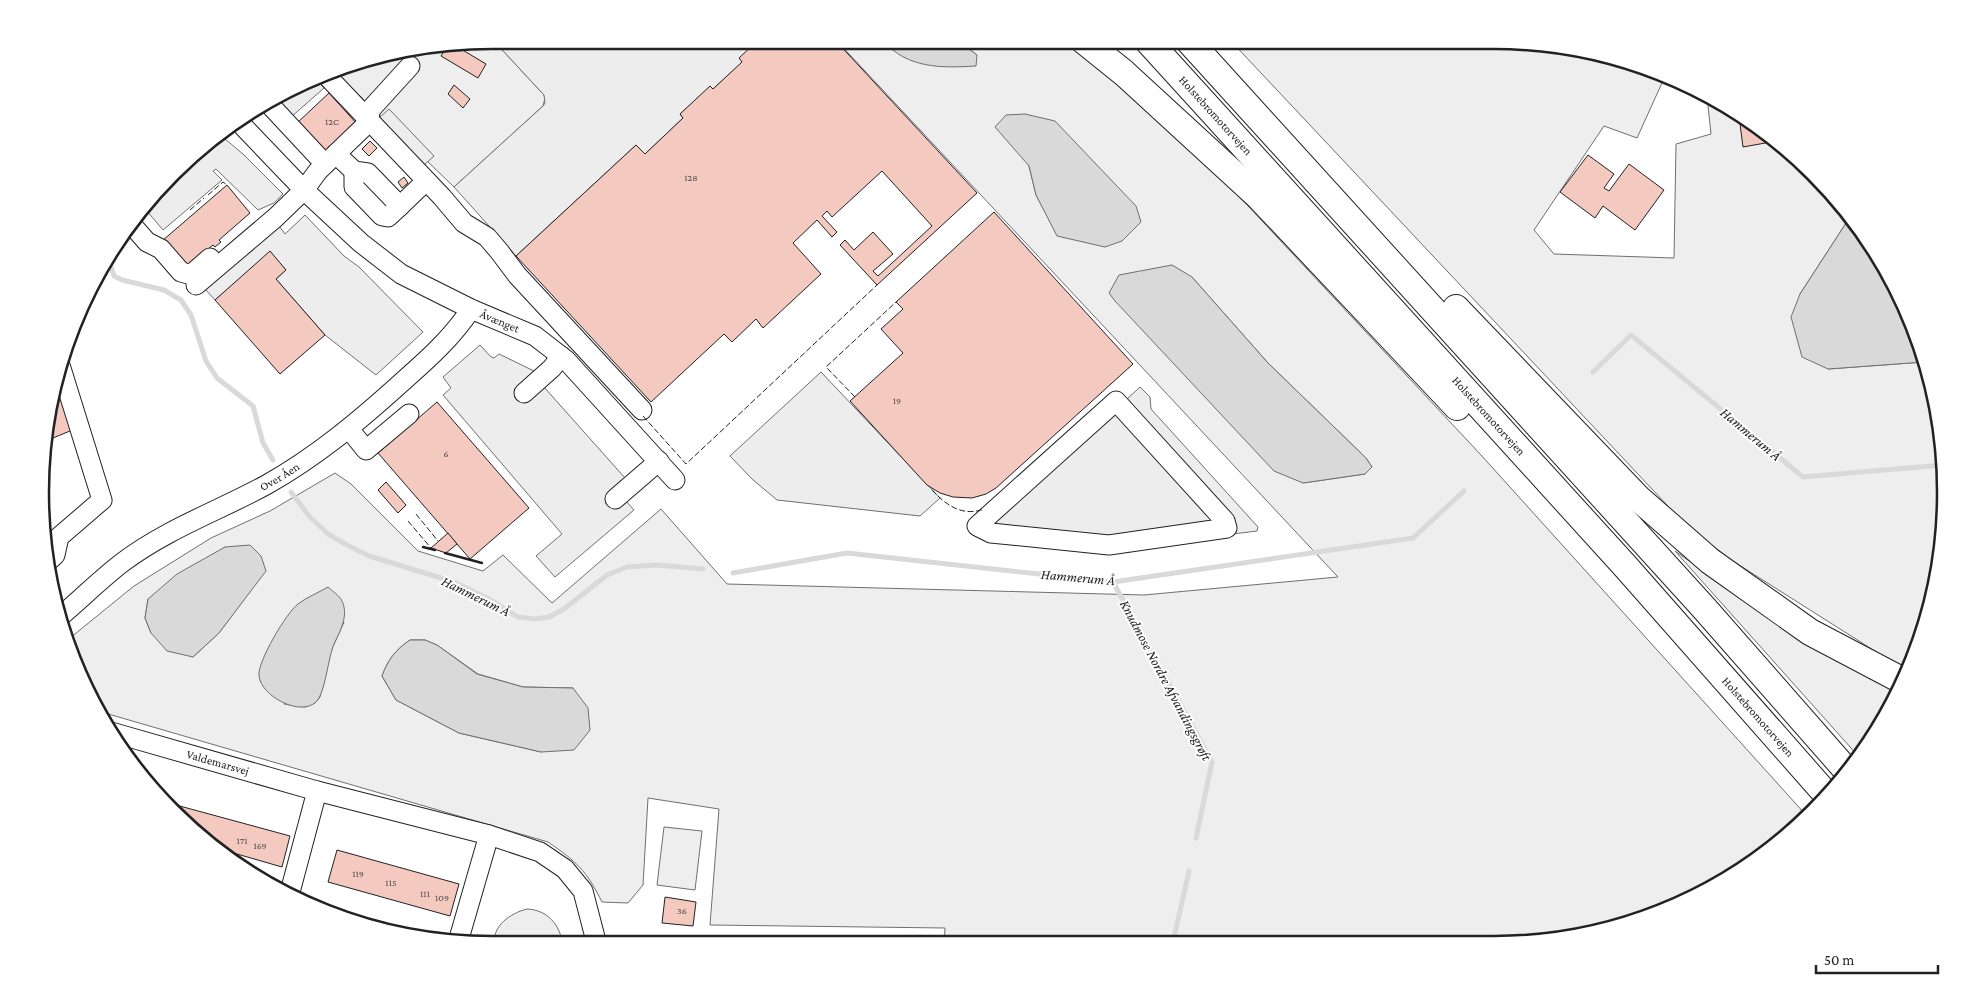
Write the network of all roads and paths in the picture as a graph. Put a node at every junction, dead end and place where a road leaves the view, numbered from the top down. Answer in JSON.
{"nodes":[{"id":1,"x":1094,"y":49,"type":"edge"},
{"id":2,"x":1155,"y":49,"type":"edge"},
{"id":3,"x":1196,"y":49,"type":"edge"},
{"id":4,"x":410,"y":66,"type":"dead end"},
{"id":5,"x":331,"y":80,"type":"edge"},
{"id":6,"x":1248,"y":106,"type":"junction"},
{"id":7,"x":273,"y":107,"type":"edge"},
{"id":8,"x":369,"y":122,"type":"junction"},
{"id":9,"x":243,"y":126,"type":"edge"},
{"id":10,"x":331,"y":159,"type":"junction"},
{"id":11,"x":426,"y":181,"type":"junction"},
{"id":12,"x":304,"y":190,"type":"junction"},
{"id":13,"x":143,"y":219,"type":"edge"},
{"id":14,"x":135,"y":229,"type":"edge"},
{"id":15,"x":244,"y":246,"type":"junction"},
{"id":16,"x":157,"y":247,"type":"junction"},
{"id":17,"x":196,"y":285,"type":"dead end"},
{"id":18,"x":471,"y":309,"type":"junction"},
{"id":19,"x":561,"y":356,"type":"junction"},
{"id":20,"x":64,"y":378,"type":"edge"},
{"id":21,"x":524,"y":393,"type":"dead end"},
{"id":22,"x":642,"y":410,"type":"dead end"},
{"id":23,"x":409,"y":414,"type":"dead end"},
{"id":24,"x":350,"y":429,"type":"junction"},
{"id":25,"x":659,"y":461,"type":"junction"},
{"id":26,"x":675,"y":480,"type":"dead end"},
{"id":27,"x":614,"y":499,"type":"dead end"},
{"id":28,"x":978,"y":526,"type":"joint"},
{"id":29,"x":54,"y":555,"type":"edge"},
{"id":30,"x":1626,"y":567,"type":"junction"},
{"id":31,"x":65,"y":612,"type":"edge"},
{"id":32,"x":1896,"y":678,"type":"edge"},
{"id":33,"x":124,"y":738,"type":"edge"},
{"id":34,"x":1843,"y":766,"type":"edge"},
{"id":35,"x":1822,"y":790,"type":"edge"},
{"id":36,"x":317,"y":791,"type":"junction"},
{"id":37,"x":489,"y":835,"type":"junction"},
{"id":38,"x":291,"y":888,"type":"edge"},
{"id":39,"x":460,"y":935,"type":"edge"},
{"id":40,"x":595,"y":936,"type":"edge"}],
"edges":[{"from":1,"to":30,"type":"highway"},
{"from":2,"to":30,"type":"highway","name":"Holstebromotorvejen"},
{"from":3,"to":6,"type":"highway"},
{"from":4,"to":8,"type":"street"},
{"from":5,"to":8,"type":"street"},
{"from":6,"to":32,"type":"highway"},
{"from":6,"to":34,"type":"highway"},
{"from":7,"to":10,"type":"street"},
{"from":8,"to":10,"type":"street"},
{"from":8,"to":11,"type":"street"},
{"from":9,"to":12,"type":"street","name":"Åvænget"},
{"from":10,"to":11,"type":"street"},
{"from":10,"to":12,"type":"street"},
{"from":11,"to":22,"type":"street"},
{"from":12,"to":15,"type":"street"},
{"from":12,"to":18,"type":"street","name":"Åvænget"},
{"from":13,"to":16,"type":"street"},
{"from":14,"to":16,"type":"street"},
{"from":15,"to":16,"type":"street"},
{"from":15,"to":17,"type":"street"},
{"from":18,"to":19,"type":"street","name":"Åvænget"},
{"from":18,"to":24,"type":"street","name":"Over Åen"},
{"from":19,"to":21,"type":"street"},
{"from":19,"to":25,"type":"street","name":"Åvænget"},
{"from":20,"to":29,"type":"street"},
{"from":23,"to":24,"type":"street"},
{"from":24,"to":31,"type":"street","name":"Over Åen"},
{"from":25,"to":26,"type":"street","name":"Åvænget"},
{"from":25,"to":27,"type":"street"},
{"from":28,"to":28,"type":"street"},
{"from":30,"to":35,"type":"highway","name":"Holstebromotorvejen"},
{"from":33,"to":36,"type":"street","name":"Valdemarsvej"},
{"from":36,"to":37,"type":"street","name":"Valdemarsvej"},
{"from":36,"to":38,"type":"street"},
{"from":37,"to":39,"type":"street"},
{"from":37,"to":40,"type":"street","name":"Valdemarsvej"}]}
